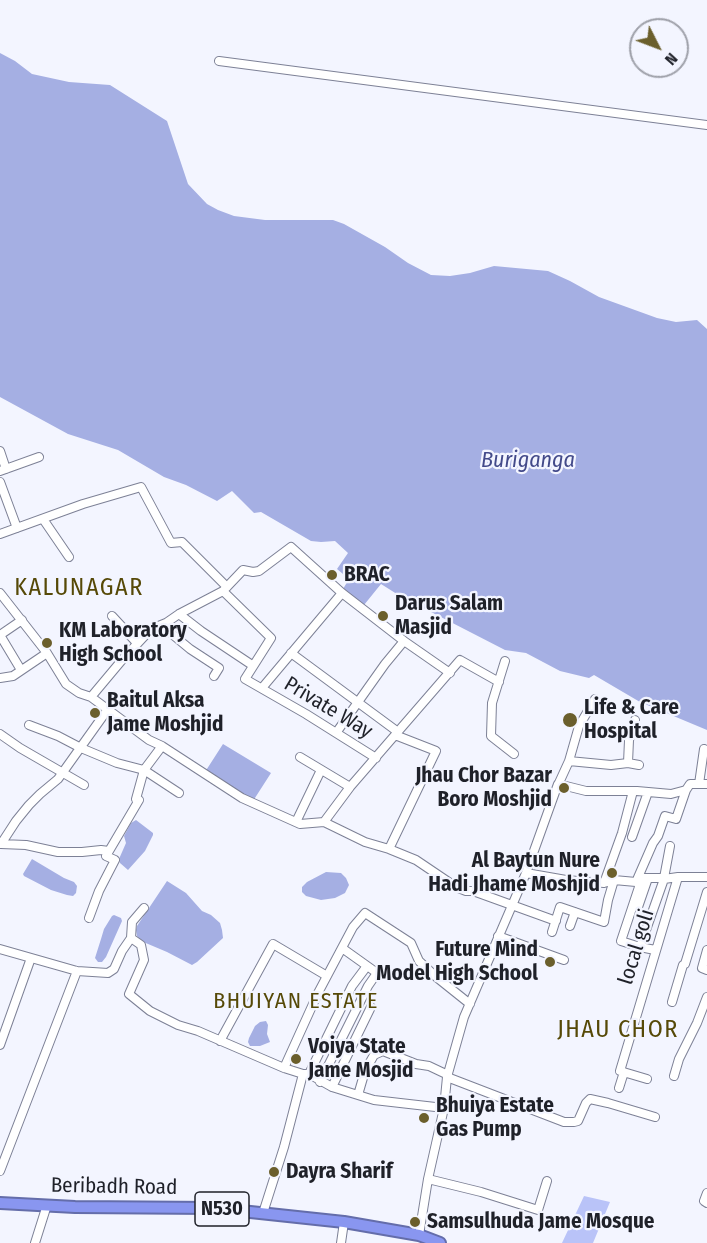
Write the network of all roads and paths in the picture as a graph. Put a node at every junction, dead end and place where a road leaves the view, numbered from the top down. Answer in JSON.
{"nodes":[{"id":1,"x":219,"y":61,"type":"dead end"},
{"id":2,"x":707,"y":125,"type":"edge"},
{"id":3,"x":0,"y":451,"type":"edge"},
{"id":4,"x":39,"y":457,"type":"dead end"},
{"id":5,"x":3,"y":470,"type":"edge"},
{"id":6,"x":0,"y":482,"type":"edge"},
{"id":7,"x":43,"y":519,"type":"junction"},
{"id":8,"x":16,"y":528,"type":"junction"},
{"id":9,"x":0,"y":534,"type":"edge"},
{"id":10,"x":69,"y":557,"type":"dead end"},
{"id":11,"x":225,"y":589,"type":"junction"},
{"id":12,"x":342,"y":592,"type":"junction"},
{"id":13,"x":0,"y":593,"type":"edge"},
{"id":14,"x":179,"y":614,"type":"junction"},
{"id":15,"x":112,"y":616,"type":"dead end"},
{"id":16,"x":22,"y":620,"type":"junction"},
{"id":17,"x":161,"y":625,"type":"junction"},
{"id":18,"x":404,"y":641,"type":"junction"},
{"id":19,"x":137,"y":644,"type":"junction"},
{"id":20,"x":47,"y":653,"type":"junction"},
{"id":21,"x":291,"y":653,"type":"junction"},
{"id":22,"x":505,"y":661,"type":"dead end"},
{"id":23,"x":252,"y":665,"type":"junction"},
{"id":24,"x":21,"y":670,"type":"junction"},
{"id":25,"x":450,"y":673,"type":"junction"},
{"id":26,"x":214,"y":676,"type":"dead end"},
{"id":27,"x":0,"y":678,"type":"edge"},
{"id":28,"x":499,"y":682,"type":"junction"},
{"id":29,"x":262,"y":688,"type":"junction"},
{"id":30,"x":91,"y":697,"type":"junction"},
{"id":31,"x":595,"y":699,"type":"dead end"},
{"id":32,"x":358,"y":701,"type":"junction"},
{"id":33,"x":108,"y":709,"type":"junction"},
{"id":34,"x":634,"y":720,"type":"dead end"},
{"id":35,"x":29,"y":724,"type":"dead end"},
{"id":36,"x":336,"y":733,"type":"junction"},
{"id":37,"x":0,"y":734,"type":"edge"},
{"id":38,"x":397,"y":734,"type":"junction"},
{"id":39,"x":162,"y":746,"type":"junction"},
{"id":40,"x":81,"y":748,"type":"junction"},
{"id":41,"x":704,"y":749,"type":"dead end"},
{"id":42,"x":514,"y":754,"type":"dead end"},
{"id":43,"x":300,"y":757,"type":"dead end"},
{"id":44,"x":376,"y":758,"type":"junction"},
{"id":45,"x":569,"y":761,"type":"junction"},
{"id":46,"x":628,"y":763,"type":"junction"},
{"id":47,"x":639,"y":765,"type":"dead end"},
{"id":48,"x":144,"y":770,"type":"junction"},
{"id":49,"x":321,"y":770,"type":"junction"},
{"id":50,"x":63,"y":773,"type":"junction"},
{"id":51,"x":84,"y":784,"type":"dead end"},
{"id":52,"x":558,"y":784,"type":"junction"},
{"id":53,"x":703,"y":784,"type":"edge"},
{"id":54,"x":350,"y":787,"type":"junction"},
{"id":55,"x":686,"y":790,"type":"junction"},
{"id":56,"x":633,"y":791,"type":"junction"},
{"id":57,"x":648,"y":792,"type":"junction"},
{"id":58,"x":179,"y":793,"type":"dead end"},
{"id":59,"x":296,"y":822,"type":"junction"},
{"id":60,"x":324,"y":822,"type":"junction"},
{"id":61,"x":632,"y":837,"type":"dead end"},
{"id":62,"x":670,"y":846,"type":"dead end"},
{"id":63,"x":389,"y":849,"type":"junction"},
{"id":64,"x":109,"y":851,"type":"junction"},
{"id":65,"x":526,"y":873,"type":"junction"},
{"id":66,"x":678,"y":877,"type":"junction"},
{"id":67,"x":707,"y":877,"type":"edge"},
{"id":68,"x":664,"y":878,"type":"junction"},
{"id":69,"x":642,"y":879,"type":"junction"},
{"id":70,"x":614,"y":880,"type":"junction"},
{"id":71,"x":604,"y":883,"type":"junction"},
{"id":72,"x":707,"y":892,"type":"edge"},
{"id":73,"x":512,"y":905,"type":"junction"},
{"id":74,"x":638,"y":907,"type":"dead end"},
{"id":75,"x":144,"y":908,"type":"dead end"},
{"id":76,"x":575,"y":912,"type":"junction"},
{"id":77,"x":89,"y":918,"type":"dead end"},
{"id":78,"x":556,"y":921,"type":"junction"},
{"id":79,"x":570,"y":926,"type":"dead end"},
{"id":80,"x":552,"y":932,"type":"dead end"},
{"id":81,"x":498,"y":936,"type":"junction"},
{"id":82,"x":131,"y":938,"type":"junction"},
{"id":83,"x":640,"y":947,"type":"junction"},
{"id":84,"x":342,"y":948,"type":"junction"},
{"id":85,"x":0,"y":949,"type":"edge"},
{"id":86,"x":655,"y":950,"type":"junction"},
{"id":87,"x":707,"y":950,"type":"edge"},
{"id":88,"x":31,"y":958,"type":"junction"},
{"id":89,"x":564,"y":960,"type":"dead end"},
{"id":90,"x":367,"y":966,"type":"junction"},
{"id":91,"x":707,"y":970,"type":"edge"},
{"id":92,"x":77,"y":971,"type":"junction"},
{"id":93,"x":327,"y":976,"type":"junction"},
{"id":94,"x":707,"y":997,"type":"edge"},
{"id":95,"x":672,"y":1002,"type":"dead end"},
{"id":96,"x":470,"y":1005,"type":"junction"},
{"id":97,"x":371,"y":1007,"type":"dead end"},
{"id":98,"x":220,"y":1041,"type":"junction"},
{"id":99,"x":0,"y":1045,"type":"edge"},
{"id":100,"x":284,"y":1068,"type":"junction"},
{"id":101,"x":624,"y":1072,"type":"junction"},
{"id":102,"x":306,"y":1074,"type":"junction"},
{"id":103,"x":447,"y":1076,"type":"junction"},
{"id":104,"x":674,"y":1076,"type":"dead end"},
{"id":105,"x":647,"y":1078,"type":"dead end"},
{"id":106,"x":320,"y":1082,"type":"junction"},
{"id":107,"x":332,"y":1087,"type":"junction"},
{"id":108,"x":619,"y":1088,"type":"dead end"},
{"id":109,"x":358,"y":1095,"type":"junction"},
{"id":110,"x":444,"y":1108,"type":"junction"},
{"id":111,"x":655,"y":1117,"type":"dead end"},
{"id":112,"x":0,"y":1171,"type":"edge"},
{"id":113,"x":428,"y":1179,"type":"junction"},
{"id":114,"x":547,"y":1181,"type":"dead end"},
{"id":115,"x":707,"y":1193,"type":"edge"},
{"id":116,"x":0,"y":1203,"type":"edge"},
{"id":117,"x":707,"y":1203,"type":"edge"},
{"id":118,"x":47,"y":1205,"type":"junction"},
{"id":119,"x":263,"y":1212,"type":"junction"},
{"id":120,"x":344,"y":1222,"type":"junction"},
{"id":121,"x":421,"y":1238,"type":"edge"},
{"id":122,"x":35,"y":1243,"type":"edge"},
{"id":123,"x":341,"y":1243,"type":"edge"},
{"id":124,"x":440,"y":1243,"type":"edge"}],
"edges":[{"from":1,"to":2,"type":"street"},
{"from":3,"to":5,"type":"street"},
{"from":4,"to":5,"type":"street"},
{"from":6,"to":8,"type":"street"},
{"from":7,"to":8,"type":"street"},
{"from":7,"to":10,"type":"street"},
{"from":7,"to":11,"type":"street"},
{"from":8,"to":9,"type":"street"},
{"from":11,"to":12,"type":"street"},
{"from":11,"to":14,"type":"street"},
{"from":11,"to":23,"type":"street"},
{"from":12,"to":18,"type":"street"},
{"from":12,"to":21,"type":"street"},
{"from":13,"to":16,"type":"street"},
{"from":14,"to":17,"type":"street"},
{"from":14,"to":23,"type":"street"},
{"from":15,"to":19,"type":"street"},
{"from":16,"to":20,"type":"street"},
{"from":16,"to":24,"type":"street"},
{"from":17,"to":19,"type":"street"},
{"from":17,"to":26,"type":"street"},
{"from":18,"to":25,"type":"street"},
{"from":18,"to":32,"type":"street"},
{"from":19,"to":30,"type":"street"},
{"from":20,"to":24,"type":"street"},
{"from":20,"to":30,"type":"street"},
{"from":21,"to":29,"type":"street"},
{"from":21,"to":32,"type":"street"},
{"from":22,"to":28,"type":"street"},
{"from":23,"to":29,"type":"street"},
{"from":24,"to":27,"type":"street"},
{"from":25,"to":28,"type":"street"},
{"from":25,"to":38,"type":"street"},
{"from":28,"to":42,"type":"street"},
{"from":29,"to":36,"type":"street","name":"Private Way"},
{"from":30,"to":33,"type":"street"},
{"from":31,"to":45,"type":"street"},
{"from":32,"to":36,"type":"street"},
{"from":32,"to":38,"type":"street"},
{"from":33,"to":39,"type":"street"},
{"from":33,"to":40,"type":"street"},
{"from":34,"to":46,"type":"street"},
{"from":35,"to":40,"type":"street"},
{"from":36,"to":44,"type":"street","name":"Private Way"},
{"from":37,"to":50,"type":"street"},
{"from":38,"to":44,"type":"street"},
{"from":38,"to":63,"type":"street"},
{"from":39,"to":48,"type":"street"},
{"from":39,"to":59,"type":"street"},
{"from":40,"to":48,"type":"street"},
{"from":40,"to":50,"type":"street"},
{"from":41,"to":53,"type":"street"},
{"from":43,"to":49,"type":"street"},
{"from":44,"to":54,"type":"street"},
{"from":45,"to":46,"type":"street"},
{"from":45,"to":52,"type":"street"},
{"from":46,"to":47,"type":"street"},
{"from":48,"to":58,"type":"street"},
{"from":48,"to":64,"type":"street"},
{"from":49,"to":54,"type":"street"},
{"from":49,"to":59,"type":"street"},
{"from":50,"to":51,"type":"street"},
{"from":50,"to":64,"type":"street"},
{"from":52,"to":56,"type":"street"},
{"from":52,"to":65,"type":"street"},
{"from":53,"to":55,"type":"street"},
{"from":54,"to":60,"type":"street"},
{"from":55,"to":57,"type":"street"},
{"from":55,"to":69,"type":"street"},
{"from":56,"to":57,"type":"street"},
{"from":56,"to":71,"type":"street"},
{"from":57,"to":61,"type":"street"},
{"from":59,"to":60,"type":"street"},
{"from":60,"to":63,"type":"street"},
{"from":62,"to":68,"type":"street"},
{"from":63,"to":73,"type":"street"},
{"from":64,"to":77,"type":"street"},
{"from":65,"to":71,"type":"street"},
{"from":65,"to":73,"type":"street"},
{"from":66,"to":67,"type":"street"},
{"from":66,"to":68,"type":"street"},
{"from":66,"to":86,"type":"street","name":"local goli"},
{"from":68,"to":69,"type":"street"},
{"from":68,"to":83,"type":"street"},
{"from":69,"to":70,"type":"street"},
{"from":69,"to":74,"type":"street"},
{"from":69,"to":83,"type":"street"},
{"from":70,"to":71,"type":"street"},
{"from":70,"to":76,"type":"street"},
{"from":72,"to":95,"type":"street"},
{"from":73,"to":78,"type":"street"},
{"from":73,"to":81,"type":"street"},
{"from":75,"to":82,"type":"street"},
{"from":76,"to":78,"type":"street"},
{"from":76,"to":79,"type":"street"},
{"from":78,"to":80,"type":"street"},
{"from":81,"to":89,"type":"street"},
{"from":81,"to":96,"type":"street"},
{"from":82,"to":92,"type":"street"},
{"from":82,"to":98,"type":"street"},
{"from":83,"to":86,"type":"street"},
{"from":84,"to":90,"type":"street"},
{"from":84,"to":93,"type":"street"},
{"from":84,"to":96,"type":"street"},
{"from":85,"to":88,"type":"street"},
{"from":86,"to":101,"type":"street","name":"local goli"},
{"from":87,"to":91,"type":"street"},
{"from":88,"to":92,"type":"street"},
{"from":88,"to":99,"type":"street"},
{"from":90,"to":102,"type":"street"},
{"from":90,"to":106,"type":"street"},
{"from":92,"to":112,"type":"street"},
{"from":93,"to":98,"type":"street"},
{"from":93,"to":100,"type":"street"},
{"from":94,"to":104,"type":"street"},
{"from":96,"to":103,"type":"street"},
{"from":97,"to":107,"type":"street"},
{"from":98,"to":100,"type":"street"},
{"from":100,"to":102,"type":"street"},
{"from":101,"to":105,"type":"street"},
{"from":101,"to":108,"type":"street","name":"local goli"},
{"from":102,"to":106,"type":"street"},
{"from":102,"to":119,"type":"street"},
{"from":103,"to":109,"type":"street"},
{"from":103,"to":110,"type":"street"},
{"from":103,"to":111,"type":"street"},
{"from":106,"to":107,"type":"street"},
{"from":107,"to":109,"type":"street"},
{"from":109,"to":110,"type":"street"},
{"from":110,"to":113,"type":"street"},
{"from":113,"to":114,"type":"street"},
{"from":113,"to":121,"type":"street"},
{"from":115,"to":117,"type":"street"},
{"from":116,"to":118,"type":"highway","name":"Beribadh Road","number":"N530"},
{"from":118,"to":119,"type":"highway","name":"Beribadh Road","number":"N530"},
{"from":118,"to":122,"type":"street"},
{"from":119,"to":120,"type":"highway","name":"Beribadh Road","number":"N530"},
{"from":120,"to":121,"type":"highway","name":"Beribadh Road","number":"N530"},
{"from":120,"to":123,"type":"street"},
{"from":121,"to":124,"type":"highway","name":"Beribadh Road","number":"N530"}]}
